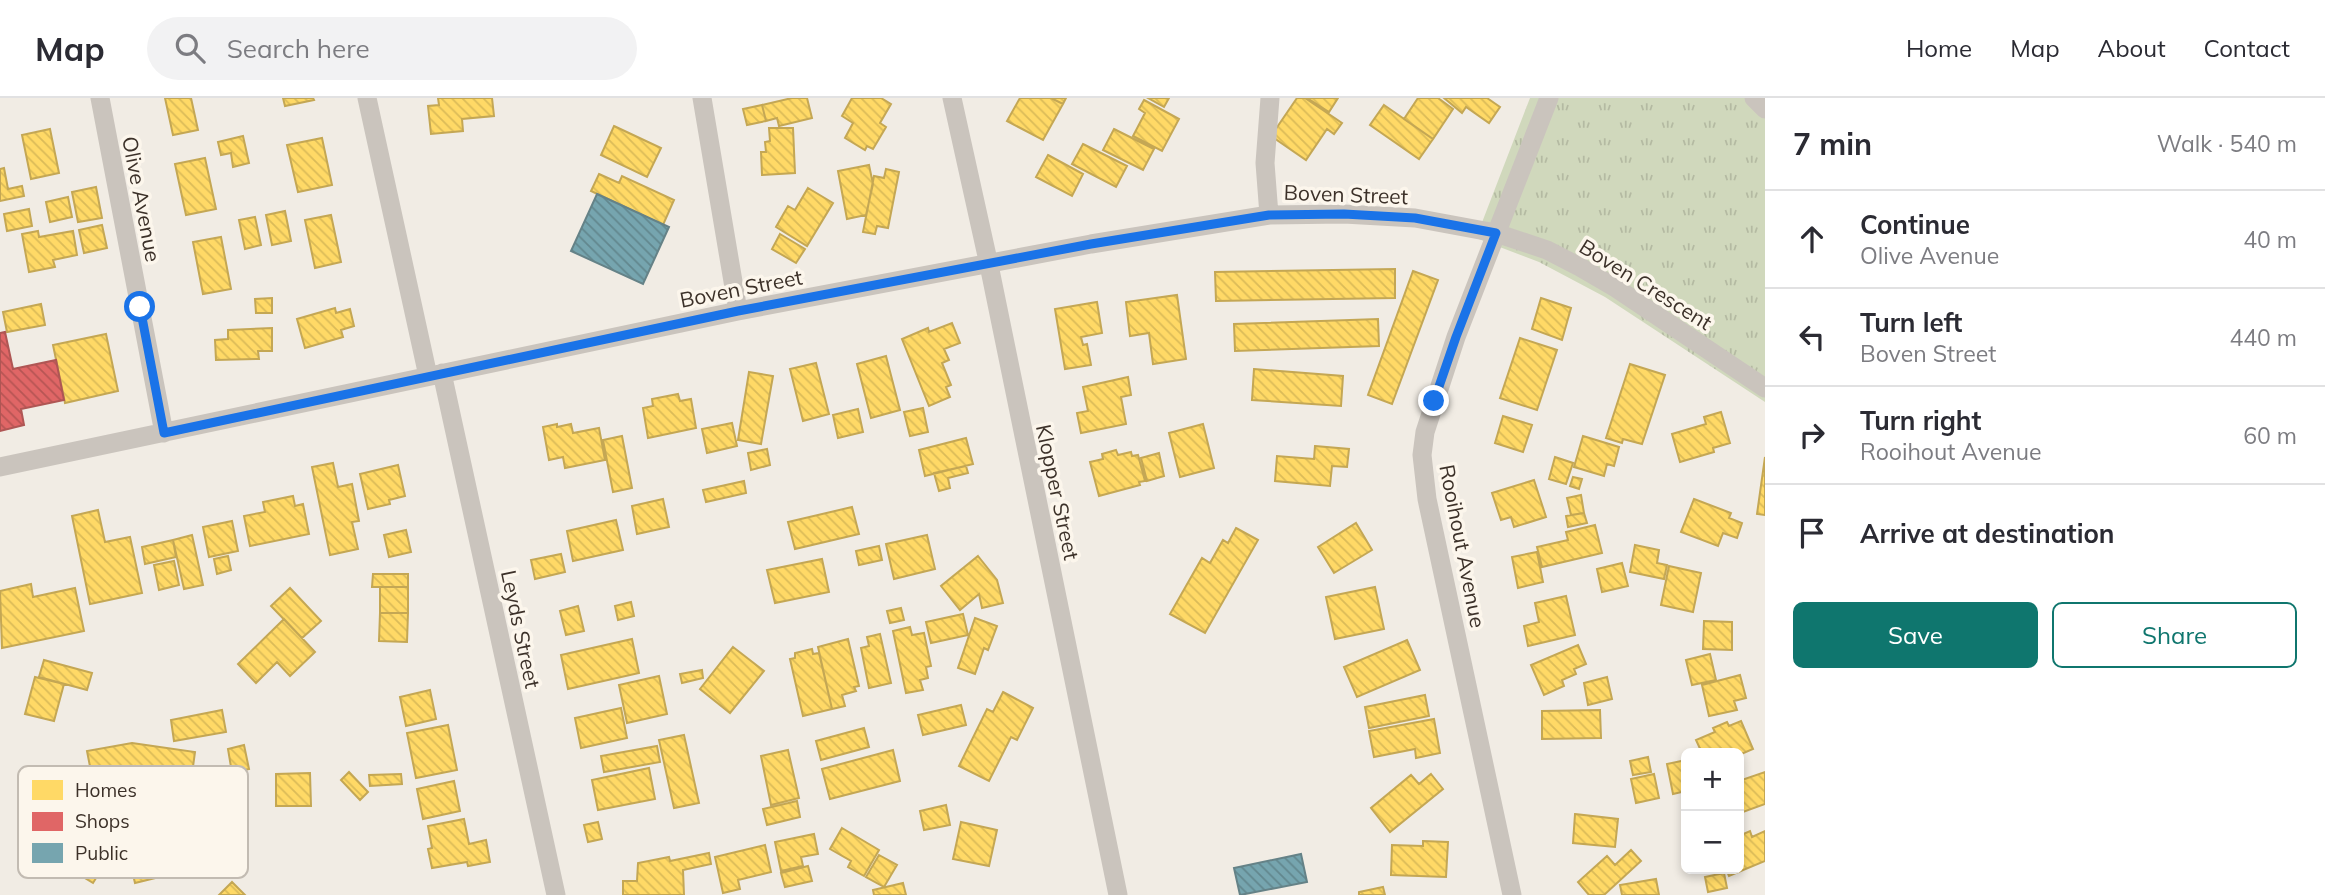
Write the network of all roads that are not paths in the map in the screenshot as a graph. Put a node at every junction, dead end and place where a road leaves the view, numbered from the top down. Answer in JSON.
{"nodes":[{"id":1,"x":100,"y":98,"type":"edge"},
{"id":2,"x":367,"y":98,"type":"edge"},
{"id":3,"x":702,"y":98,"type":"edge"},
{"id":4,"x":952,"y":98,"type":"edge"},
{"id":5,"x":1270,"y":98,"type":"edge"},
{"id":6,"x":1549,"y":98,"type":"edge"},
{"id":7,"x":1754,"y":98,"type":"edge"},
{"id":8,"x":1765,"y":109,"type":"edge"},
{"id":9,"x":1269,"y":215,"type":"junction"},
{"id":10,"x":1496,"y":233,"type":"junction"},
{"id":11,"x":989,"y":265,"type":"junction"},
{"id":12,"x":738,"y":311,"type":"junction"},
{"id":13,"x":435,"y":375,"type":"junction"},
{"id":14,"x":1765,"y":388,"type":"edge"},
{"id":15,"x":164,"y":433,"type":"junction"},
{"id":16,"x":0,"y":467,"type":"edge"},
{"id":17,"x":556,"y":895,"type":"edge"},
{"id":18,"x":1118,"y":895,"type":"edge"},
{"id":19,"x":1512,"y":895,"type":"edge"}],
"edges":[{"from":1,"to":15,"type":"street","name":"Olive Avenue"},
{"from":2,"to":13,"type":"street","name":"Leyds Street"},
{"from":3,"to":12,"type":"street"},
{"from":4,"to":11,"type":"street","name":"Klopper Street"},
{"from":5,"to":9,"type":"street"},
{"from":6,"to":10,"type":"street","name":"Rooihout Avenue"},
{"from":7,"to":8,"type":"street"},
{"from":9,"to":10,"type":"street","name":"Boven Street"},
{"from":9,"to":11,"type":"street","name":"Boven Street"},
{"from":10,"to":14,"type":"street","name":"Boven Crescent"},
{"from":10,"to":19,"type":"street","name":"Rooihout Avenue"},
{"from":11,"to":12,"type":"street","name":"Boven Street"},
{"from":11,"to":18,"type":"street","name":"Klopper Street"},
{"from":12,"to":13,"type":"street","name":"Boven Street"},
{"from":13,"to":15,"type":"street","name":"Boven Street"},
{"from":13,"to":17,"type":"street","name":"Leyds Street"},
{"from":15,"to":16,"type":"street","name":"Boven Street"}]}
